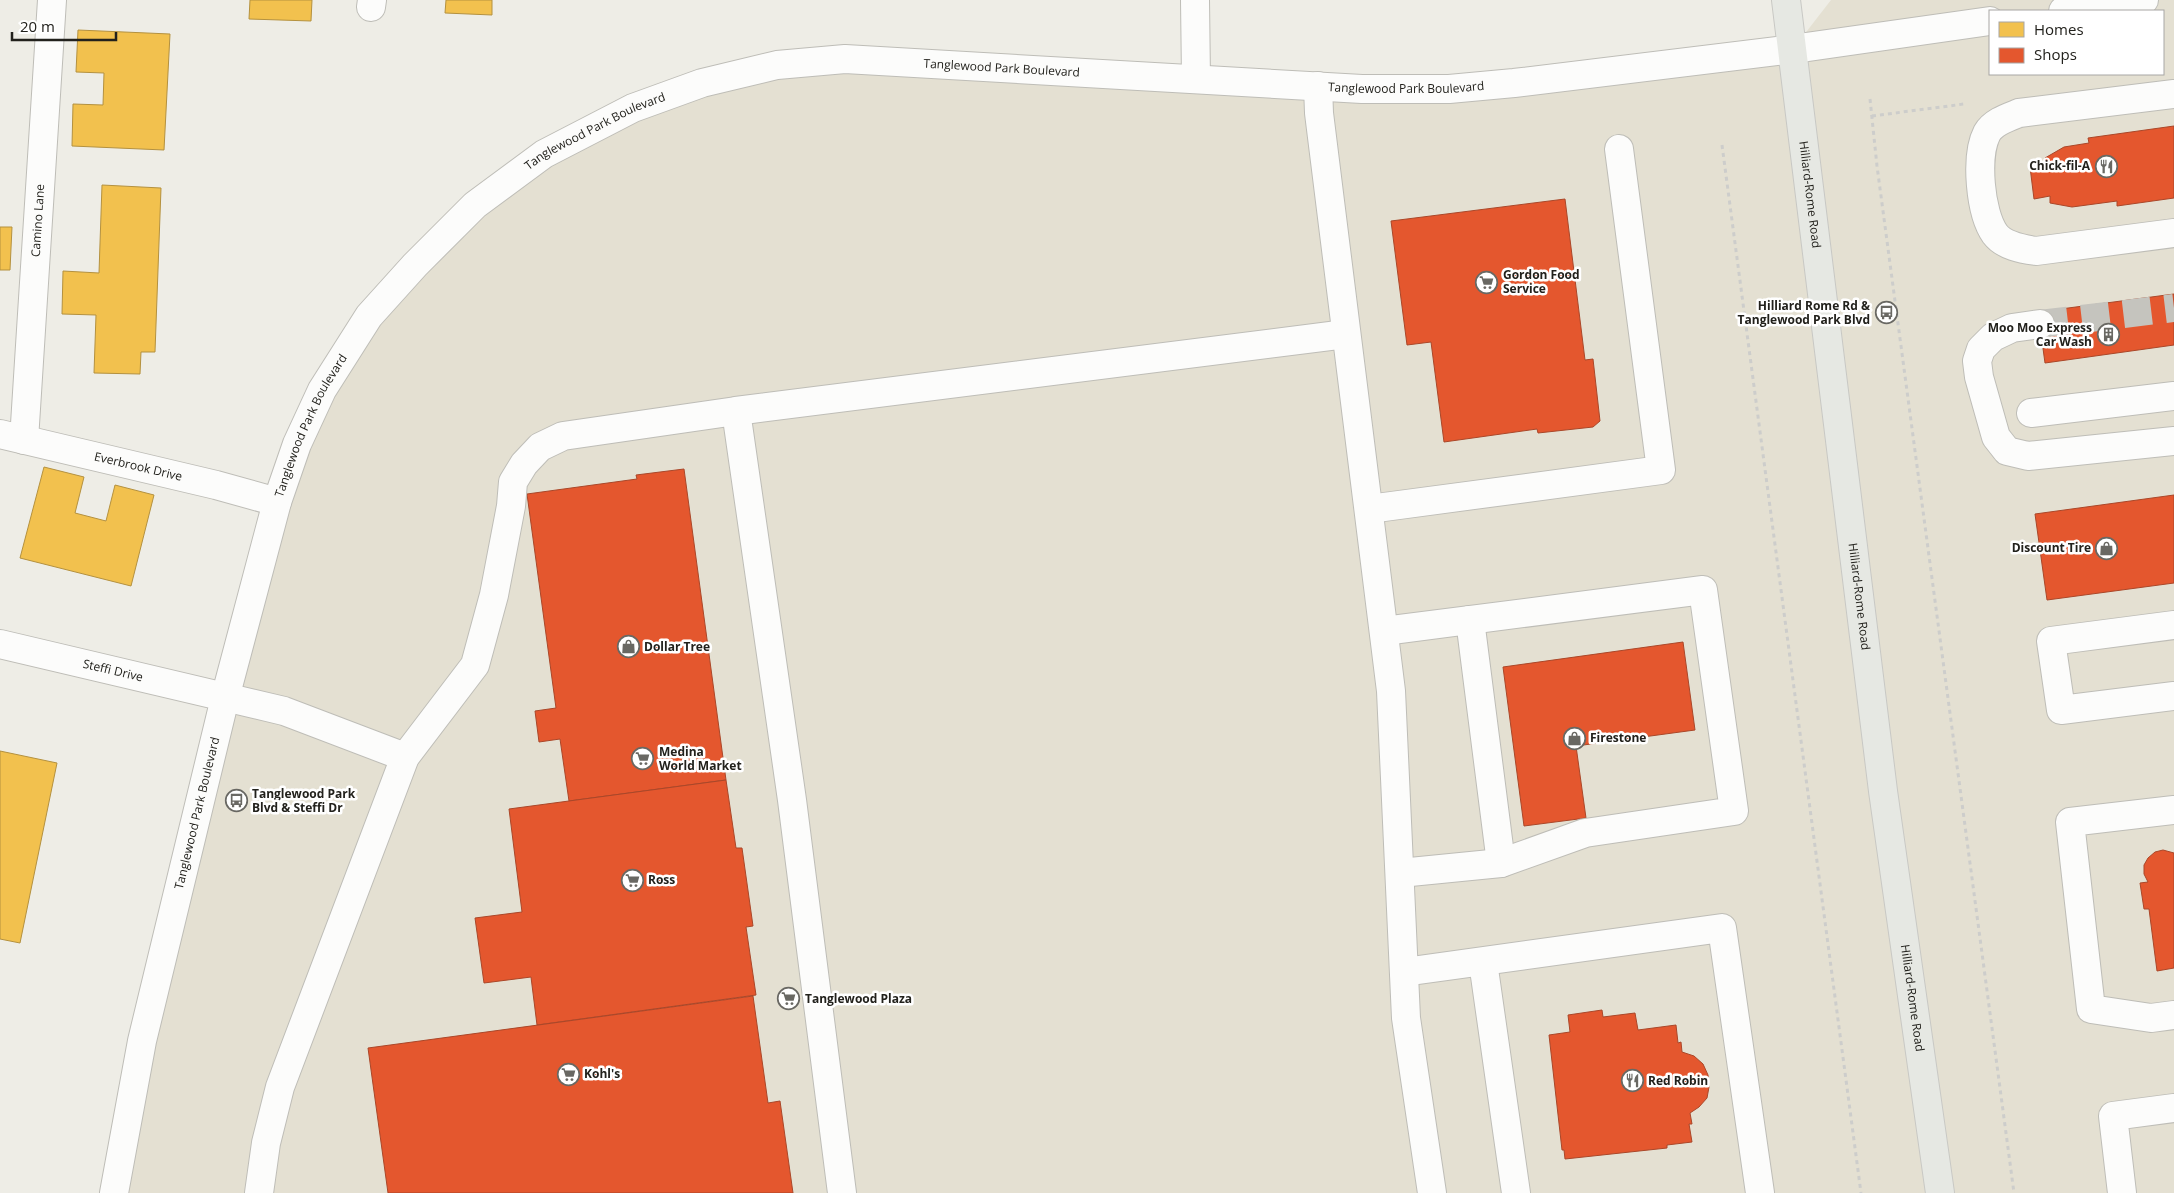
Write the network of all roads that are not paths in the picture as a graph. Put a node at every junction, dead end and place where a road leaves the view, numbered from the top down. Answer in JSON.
{"nodes":[{"id":1,"x":52,"y":0,"type":"edge"},
{"id":2,"x":1195,"y":0,"type":"edge"},
{"id":3,"x":1786,"y":0,"type":"edge"},
{"id":4,"x":2144,"y":0,"type":"edge"},
{"id":5,"x":2070,"y":10,"type":"edge"},
{"id":6,"x":1989,"y":21,"type":"edge"},
{"id":7,"x":1793,"y":49,"type":"junction"},
{"id":8,"x":1196,"y":79,"type":"junction"},
{"id":9,"x":1318,"y":86,"type":"junction"},
{"id":10,"x":2174,"y":94,"type":"edge"},
{"id":11,"x":1619,"y":148,"type":"dead end"},
{"id":12,"x":2174,"y":233,"type":"edge"},
{"id":13,"x":2040,"y":324,"type":"tunnel mouth"},
{"id":14,"x":1346,"y":334,"type":"junction"},
{"id":15,"x":2174,"y":396,"type":"edge"},
{"id":16,"x":736,"y":411,"type":"junction"},
{"id":17,"x":2031,"y":413,"type":"dead end"},
{"id":18,"x":12,"y":437,"type":"edge"},
{"id":19,"x":2174,"y":441,"type":"edge"},
{"id":20,"x":277,"y":502,"type":"junction"},
{"id":21,"x":1368,"y":509,"type":"junction"},
{"id":22,"x":1470,"y":620,"type":"junction"},
{"id":23,"x":2174,"y":625,"type":"edge"},
{"id":24,"x":1384,"y":631,"type":"junction"},
{"id":25,"x":0,"y":644,"type":"edge"},
{"id":26,"x":2174,"y":696,"type":"edge"},
{"id":27,"x":225,"y":698,"type":"junction"},
{"id":28,"x":405,"y":757,"type":"junction"},
{"id":29,"x":2174,"y":810,"type":"edge"},
{"id":30,"x":1501,"y":863,"type":"junction"},
{"id":31,"x":1400,"y":873,"type":"junction"},
{"id":32,"x":1483,"y":962,"type":"junction"},
{"id":33,"x":1404,"y":972,"type":"junction"},
{"id":34,"x":2174,"y":1015,"type":"edge"},
{"id":35,"x":2174,"y":1108,"type":"edge"},
{"id":36,"x":114,"y":1193,"type":"edge"},
{"id":37,"x":259,"y":1193,"type":"edge"},
{"id":38,"x":842,"y":1193,"type":"edge"},
{"id":39,"x":1432,"y":1193,"type":"edge"},
{"id":40,"x":1516,"y":1193,"type":"edge"},
{"id":41,"x":1760,"y":1193,"type":"edge"},
{"id":42,"x":1940,"y":1193,"type":"edge"},
{"id":43,"x":2122,"y":1193,"type":"edge"}],
"edges":[{"from":1,"to":18,"type":"street","name":"Camino Lane"},
{"from":2,"to":8,"type":"street"},
{"from":3,"to":7,"type":"main road","name":"Hilliard-Rome Road"},
{"from":4,"to":5,"type":"street"},
{"from":6,"to":7,"type":"street","name":"Tanglewood Park Boulevard"},
{"from":7,"to":9,"type":"street","name":"Tanglewood Park Boulevard"},
{"from":7,"to":42,"type":"main road","name":"Hilliard-Rome Road"},
{"from":8,"to":9,"type":"street","name":"Tanglewood Park Boulevard"},
{"from":8,"to":20,"type":"street","name":"Tanglewood Park Boulevard"},
{"from":9,"to":14,"type":"street"},
{"from":10,"to":12,"type":"street"},
{"from":11,"to":21,"type":"street"},
{"from":13,"to":19,"type":"street"},
{"from":14,"to":16,"type":"street"},
{"from":14,"to":21,"type":"street"},
{"from":15,"to":17,"type":"street"},
{"from":16,"to":28,"type":"street"},
{"from":16,"to":38,"type":"street"},
{"from":18,"to":20,"type":"street","name":"Everbrook Drive"},
{"from":20,"to":27,"type":"street","name":"Tanglewood Park Boulevard"},
{"from":21,"to":24,"type":"street"},
{"from":22,"to":24,"type":"street"},
{"from":22,"to":30,"type":"street"},
{"from":22,"to":30,"type":"street"},
{"from":23,"to":26,"type":"street"},
{"from":24,"to":31,"type":"street"},
{"from":25,"to":27,"type":"street","name":"Steffi Drive"},
{"from":27,"to":28,"type":"street","name":"Steffi Drive"},
{"from":27,"to":36,"type":"street","name":"Tanglewood Park Boulevard"},
{"from":28,"to":37,"type":"street"},
{"from":29,"to":34,"type":"street"},
{"from":30,"to":31,"type":"street"},
{"from":31,"to":33,"type":"street"},
{"from":32,"to":33,"type":"street"},
{"from":32,"to":40,"type":"street"},
{"from":32,"to":41,"type":"street"},
{"from":33,"to":39,"type":"street"},
{"from":35,"to":43,"type":"street"}]}
